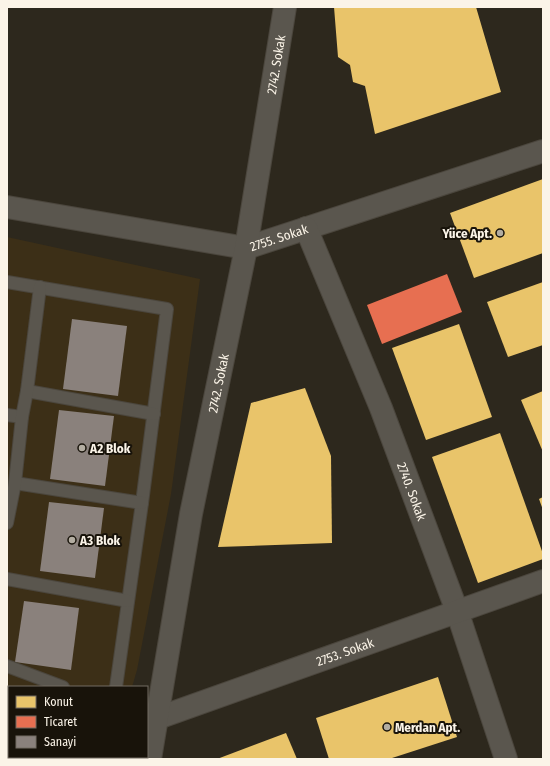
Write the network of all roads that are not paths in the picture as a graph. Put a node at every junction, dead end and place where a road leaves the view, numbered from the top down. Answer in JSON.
{"nodes":[{"id":1,"x":285,"y":7,"type":"edge"},
{"id":2,"x":543,"y":151,"type":"edge"},
{"id":3,"x":7,"y":207,"type":"edge"},
{"id":4,"x":306,"y":228,"type":"junction"},
{"id":5,"x":246,"y":248,"type":"junction"},
{"id":6,"x":7,"y":282,"type":"edge"},
{"id":7,"x":40,"y":287,"type":"junction"},
{"id":8,"x":27,"y":391,"type":"junction"},
{"id":9,"x":7,"y":414,"type":"edge"},
{"id":10,"x":154,"y":414,"type":"junction"},
{"id":11,"x":22,"y":417,"type":"junction"},
{"id":12,"x":15,"y":483,"type":"junction"},
{"id":13,"x":142,"y":503,"type":"junction"},
{"id":14,"x":8,"y":514,"type":"edge"},
{"id":15,"x":7,"y":579,"type":"edge"},
{"id":16,"x":543,"y":580,"type":"edge"},
{"id":17,"x":128,"y":601,"type":"junction"},
{"id":18,"x":457,"y":611,"type":"junction"},
{"id":19,"x":7,"y":666,"type":"edge"},
{"id":20,"x":60,"y":686,"type":"edge"},
{"id":21,"x":116,"y":686,"type":"edge"},
{"id":22,"x":152,"y":716,"type":"edge"},
{"id":23,"x":150,"y":759,"type":"edge"},
{"id":24,"x":506,"y":759,"type":"edge"}],
"edges":[{"from":1,"to":5,"type":"street","name":"2742. Sokak"},
{"from":2,"to":4,"type":"street","name":"2755. Sokak"},
{"from":3,"to":5,"type":"street","name":"2755. Sokak"},
{"from":4,"to":5,"type":"street","name":"2755. Sokak"},
{"from":4,"to":18,"type":"street","name":"2740. Sokak"},
{"from":5,"to":22,"type":"street","name":"2742. Sokak"},
{"from":6,"to":7,"type":"lane"},
{"from":7,"to":8,"type":"lane"},
{"from":7,"to":10,"type":"lane"},
{"from":8,"to":10,"type":"lane"},
{"from":8,"to":11,"type":"lane"},
{"from":9,"to":11,"type":"lane"},
{"from":10,"to":13,"type":"lane"},
{"from":11,"to":12,"type":"lane"},
{"from":12,"to":13,"type":"lane"},
{"from":12,"to":14,"type":"lane"},
{"from":13,"to":17,"type":"lane"},
{"from":15,"to":17,"type":"lane"},
{"from":16,"to":18,"type":"street","name":"2753. Sokak"},
{"from":17,"to":21,"type":"lane"},
{"from":18,"to":22,"type":"street","name":"2753. Sokak"},
{"from":18,"to":24,"type":"street","name":"2740. Sokak"},
{"from":19,"to":20,"type":"lane"},
{"from":22,"to":23,"type":"street","name":"2742. Sokak"}]}
